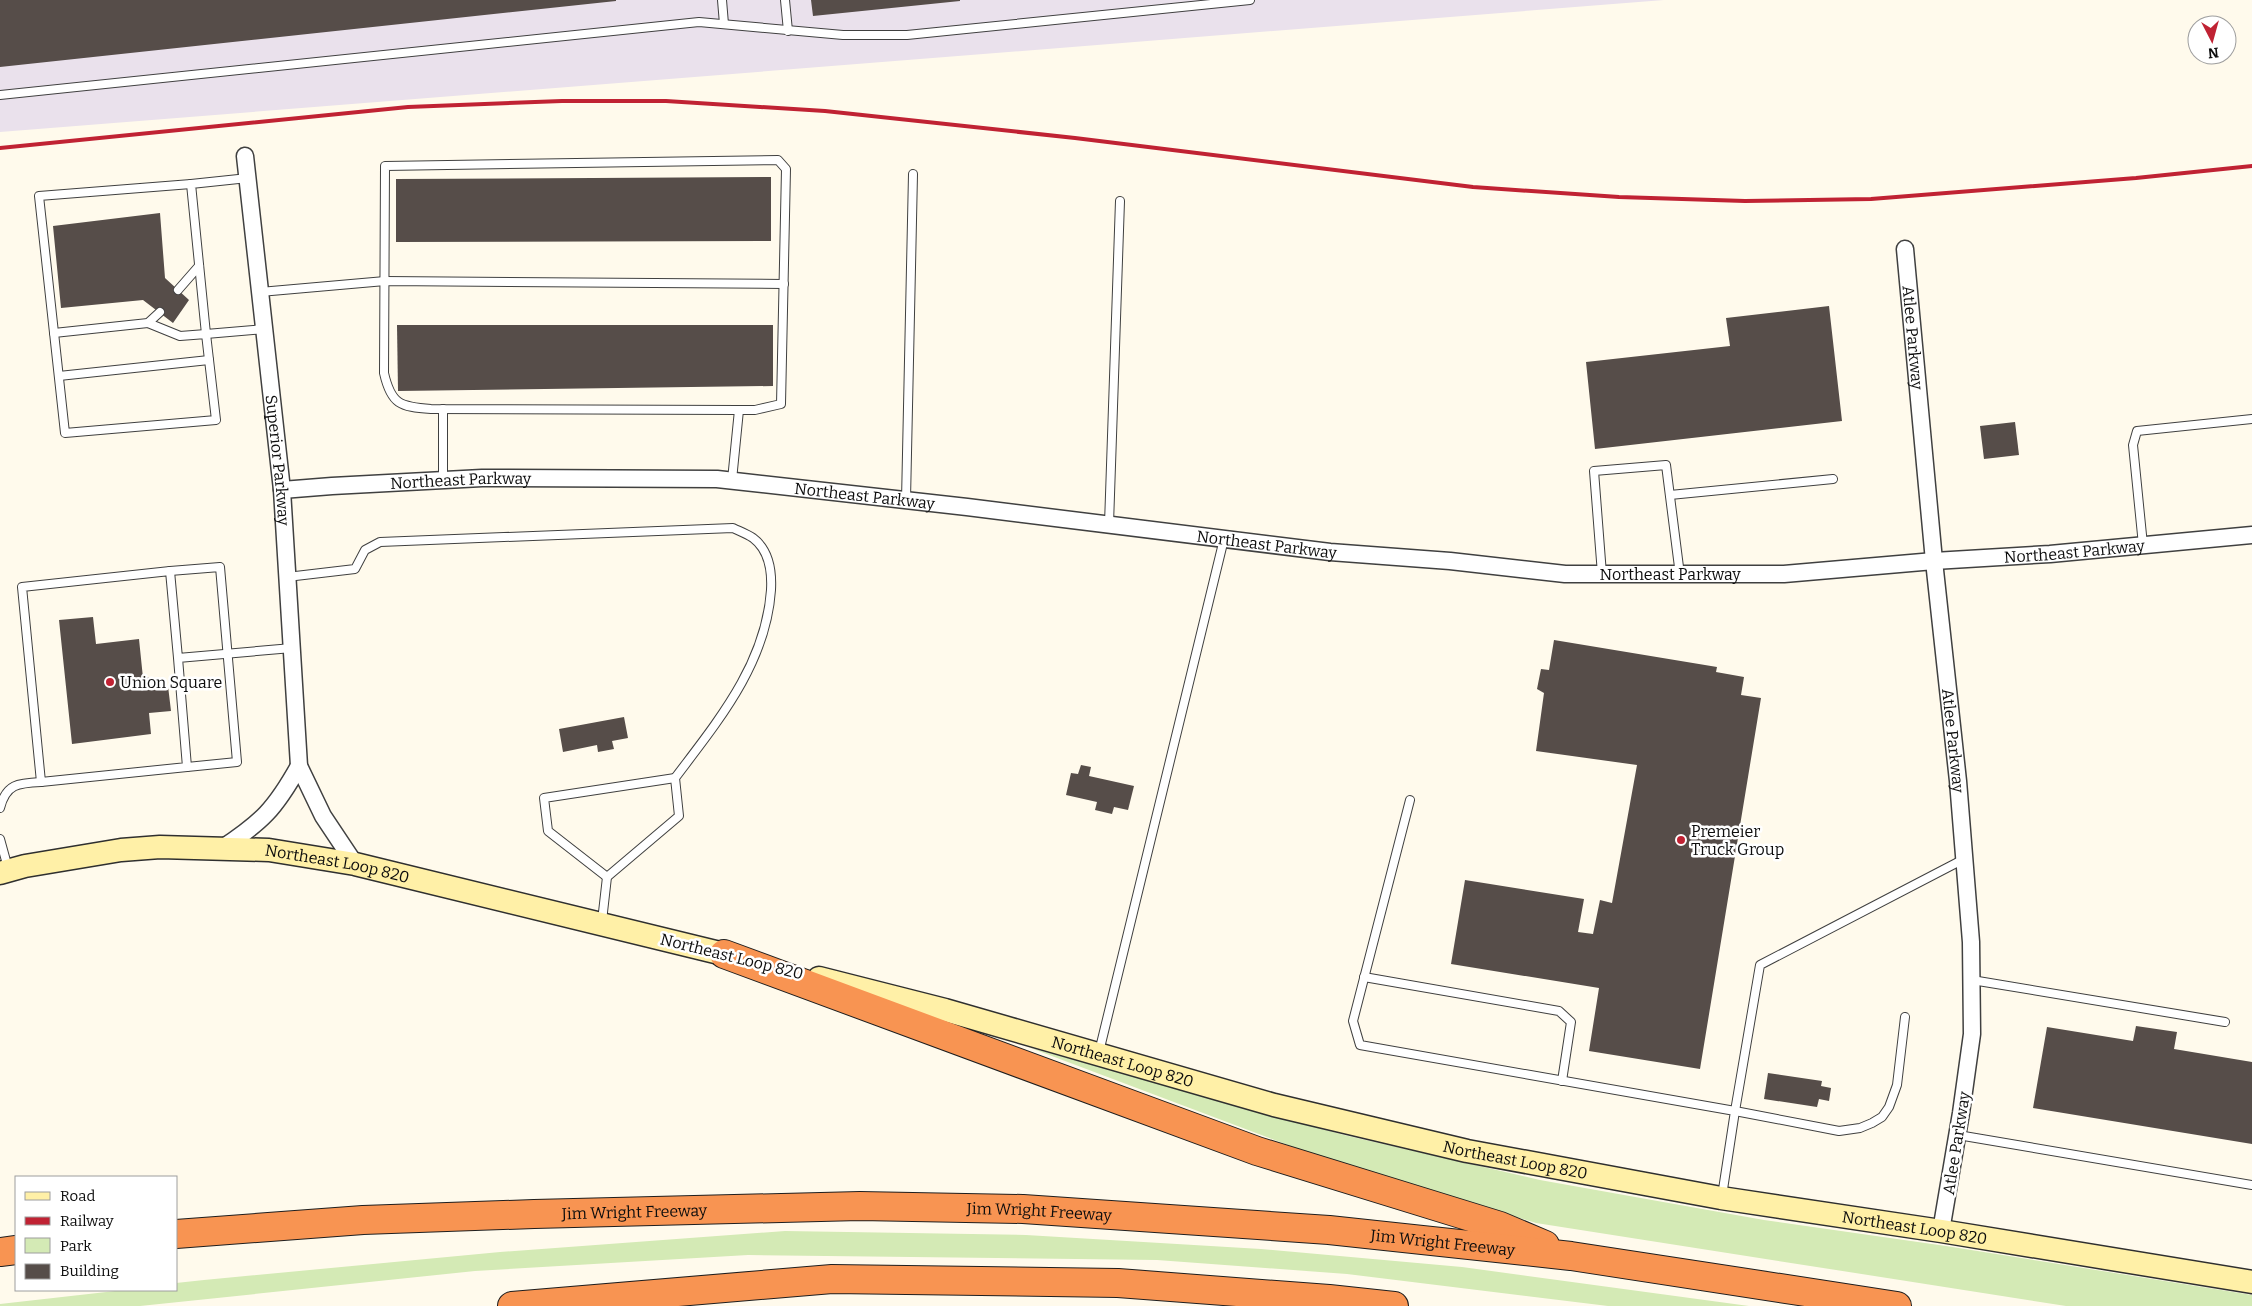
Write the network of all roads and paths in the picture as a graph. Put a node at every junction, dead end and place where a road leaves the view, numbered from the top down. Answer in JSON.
{"nodes":[{"id":1,"x":722,"y":0,"type":"edge"},
{"id":2,"x":785,"y":0,"type":"edge"},
{"id":3,"x":1250,"y":0,"type":"edge"},
{"id":4,"x":724,"y":24,"type":"junction"},
{"id":5,"x":788,"y":31,"type":"junction"},
{"id":6,"x":0,"y":95,"type":"edge"},
{"id":7,"x":245,"y":156,"type":"dead end"},
{"id":8,"x":913,"y":174,"type":"dead end"},
{"id":9,"x":248,"y":178,"type":"junction"},
{"id":10,"x":191,"y":184,"type":"junction"},
{"id":11,"x":1120,"y":201,"type":"dead end"},
{"id":12,"x":1905,"y":249,"type":"dead end"},
{"id":13,"x":199,"y":266,"type":"junction"},
{"id":14,"x":385,"y":281,"type":"junction"},
{"id":15,"x":784,"y":284,"type":"junction"},
{"id":16,"x":178,"y":290,"type":"dead end"},
{"id":17,"x":260,"y":292,"type":"junction"},
{"id":18,"x":160,"y":312,"type":"dead end"},
{"id":19,"x":148,"y":323,"type":"junction"},
{"id":20,"x":264,"y":329,"type":"junction"},
{"id":21,"x":54,"y":334,"type":"junction"},
{"id":22,"x":206,"y":334,"type":"junction"},
{"id":23,"x":209,"y":360,"type":"junction"},
{"id":24,"x":59,"y":376,"type":"junction"},
{"id":25,"x":443,"y":409,"type":"junction"},
{"id":26,"x":739,"y":410,"type":"junction"},
{"id":27,"x":2252,"y":418,"type":"edge"},
{"id":28,"x":1833,"y":479,"type":"dead end"},
{"id":29,"x":443,"y":480,"type":"junction"},
{"id":30,"x":732,"y":480,"type":"junction"},
{"id":31,"x":282,"y":490,"type":"junction"},
{"id":32,"x":1670,"y":495,"type":"junction"},
{"id":33,"x":906,"y":500,"type":"junction"},
{"id":34,"x":1109,"y":524,"type":"junction"},
{"id":35,"x":2252,"y":535,"type":"edge"},
{"id":36,"x":1224,"y":538,"type":"junction"},
{"id":37,"x":2143,"y":545,"type":"junction"},
{"id":38,"x":1934,"y":561,"type":"junction"},
{"id":39,"x":170,"y":572,"type":"junction"},
{"id":40,"x":1602,"y":574,"type":"junction"},
{"id":41,"x":1680,"y":575,"type":"junction"},
{"id":42,"x":287,"y":577,"type":"junction"},
{"id":43,"x":292,"y":648,"type":"junction"},
{"id":44,"x":228,"y":654,"type":"junction"},
{"id":45,"x":178,"y":658,"type":"junction"},
{"id":46,"x":300,"y":766,"type":"junction"},
{"id":47,"x":188,"y":767,"type":"junction"},
{"id":48,"x":675,"y":778,"type":"junction"},
{"id":49,"x":41,"y":782,"type":"junction"},
{"id":50,"x":1410,"y":800,"type":"dead end"},
{"id":51,"x":0,"y":808,"type":"edge"},
{"id":52,"x":0,"y":839,"type":"edge"},
{"id":53,"x":221,"y":849,"type":"junction"},
{"id":54,"x":1964,"y":859,"type":"junction"},
{"id":55,"x":355,"y":864,"type":"junction"},
{"id":56,"x":4,"y":872,"type":"edge"},
{"id":57,"x":607,"y":877,"type":"junction"},
{"id":58,"x":602,"y":923,"type":"junction"},
{"id":59,"x":724,"y":954,"type":"junction"},
{"id":60,"x":1364,"y":976,"type":"junction"},
{"id":61,"x":1972,"y":980,"type":"junction"},
{"id":62,"x":1905,"y":1018,"type":"dead end"},
{"id":63,"x":2225,"y":1022,"type":"dead end"},
{"id":64,"x":1099,"y":1054,"type":"junction"},
{"id":65,"x":1562,"y":1081,"type":"junction"},
{"id":66,"x":1734,"y":1112,"type":"junction"},
{"id":67,"x":1958,"y":1135,"type":"junction"},
{"id":68,"x":2252,"y":1185,"type":"edge"},
{"id":69,"x":1721,"y":1198,"type":"junction"},
{"id":70,"x":1941,"y":1231,"type":"junction"},
{"id":71,"x":178,"y":1234,"type":"edge"},
{"id":72,"x":15,"y":1250,"type":"edge"},
{"id":73,"x":0,"y":1252,"type":"edge"},
{"id":74,"x":1571,"y":1256,"type":"junction"},
{"id":75,"x":2252,"y":1282,"type":"edge"},
{"id":76,"x":512,"y":1306,"type":"edge"},
{"id":77,"x":1394,"y":1306,"type":"edge"},
{"id":78,"x":1897,"y":1306,"type":"edge"}],
"edges":[{"from":1,"to":4,"type":"lane"},
{"from":2,"to":5,"type":"lane"},
{"from":3,"to":5,"type":"lane"},
{"from":4,"to":5,"type":"lane"},
{"from":4,"to":6,"type":"lane"},
{"from":7,"to":9,"type":"street","name":"Superior Parkway"},
{"from":8,"to":33,"type":"lane"},
{"from":9,"to":10,"type":"lane"},
{"from":9,"to":17,"type":"street","name":"Superior Parkway"},
{"from":10,"to":13,"type":"lane"},
{"from":10,"to":21,"type":"lane"},
{"from":11,"to":34,"type":"lane"},
{"from":12,"to":38,"type":"street","name":"Atlee Parkway"},
{"from":13,"to":16,"type":"lane"},
{"from":13,"to":22,"type":"lane"},
{"from":14,"to":15,"type":"lane"},
{"from":14,"to":15,"type":"lane"},
{"from":14,"to":17,"type":"lane"},
{"from":14,"to":25,"type":"lane"},
{"from":15,"to":26,"type":"lane"},
{"from":17,"to":20,"type":"street","name":"Superior Parkway"},
{"from":18,"to":19,"type":"lane"},
{"from":19,"to":21,"type":"lane"},
{"from":19,"to":22,"type":"lane"},
{"from":20,"to":22,"type":"lane"},
{"from":20,"to":31,"type":"street","name":"Superior Parkway"},
{"from":21,"to":24,"type":"lane"},
{"from":22,"to":23,"type":"lane"},
{"from":23,"to":24,"type":"lane"},
{"from":23,"to":24,"type":"lane"},
{"from":25,"to":26,"type":"lane"},
{"from":25,"to":29,"type":"lane"},
{"from":26,"to":30,"type":"lane"},
{"from":27,"to":37,"type":"lane"},
{"from":28,"to":32,"type":"lane"},
{"from":29,"to":30,"type":"street","name":"Northeast Parkway"},
{"from":29,"to":31,"type":"street","name":"Northeast Parkway"},
{"from":30,"to":33,"type":"street","name":"Northeast Parkway"},
{"from":31,"to":42,"type":"street","name":"Superior Parkway"},
{"from":32,"to":40,"type":"lane"},
{"from":32,"to":41,"type":"lane"},
{"from":33,"to":34,"type":"street","name":"Northeast Parkway"},
{"from":34,"to":36,"type":"street","name":"Northeast Parkway"},
{"from":35,"to":37,"type":"street","name":"Northeast Parkway"},
{"from":36,"to":40,"type":"street","name":"Northeast Parkway"},
{"from":36,"to":64,"type":"lane"},
{"from":37,"to":38,"type":"street","name":"Northeast Parkway"},
{"from":38,"to":41,"type":"street","name":"Northeast Parkway"},
{"from":38,"to":54,"type":"street","name":"Atlee Parkway"},
{"from":39,"to":44,"type":"lane"},
{"from":39,"to":45,"type":"lane"},
{"from":39,"to":49,"type":"lane"},
{"from":40,"to":41,"type":"street","name":"Northeast Parkway"},
{"from":42,"to":43,"type":"street","name":"Superior Parkway"},
{"from":42,"to":48,"type":"lane"},
{"from":43,"to":44,"type":"lane"},
{"from":43,"to":46,"type":"street","name":"Superior Parkway"},
{"from":44,"to":45,"type":"lane"},
{"from":44,"to":47,"type":"lane"},
{"from":45,"to":47,"type":"lane"},
{"from":46,"to":53,"type":"street"},
{"from":46,"to":55,"type":"street"},
{"from":47,"to":49,"type":"lane"},
{"from":48,"to":57,"type":"lane"},
{"from":48,"to":57,"type":"lane"},
{"from":49,"to":51,"type":"lane"},
{"from":50,"to":60,"type":"lane"},
{"from":52,"to":56,"type":"lane"},
{"from":53,"to":55,"type":"main road","name":"Northeast Loop 820"},
{"from":53,"to":56,"type":"main road","name":"Northeast Loop 820"},
{"from":54,"to":61,"type":"street","name":"Atlee Parkway"},
{"from":54,"to":66,"type":"lane"},
{"from":55,"to":58,"type":"main road","name":"Northeast Loop 820"},
{"from":57,"to":58,"type":"lane"},
{"from":58,"to":59,"type":"main road","name":"Northeast Loop 820"},
{"from":59,"to":64,"type":"main road","name":"Northeast Loop 820"},
{"from":59,"to":74,"type":"highway"},
{"from":60,"to":65,"type":"lane"},
{"from":60,"to":65,"type":"lane"},
{"from":61,"to":63,"type":"lane"},
{"from":61,"to":67,"type":"street","name":"Atlee Parkway"},
{"from":62,"to":66,"type":"lane"},
{"from":64,"to":69,"type":"main road","name":"Northeast Loop 820"},
{"from":65,"to":66,"type":"lane"},
{"from":66,"to":69,"type":"lane"},
{"from":67,"to":68,"type":"lane"},
{"from":67,"to":70,"type":"street","name":"Atlee Parkway"},
{"from":69,"to":70,"type":"main road","name":"Northeast Loop 820"},
{"from":70,"to":75,"type":"main road","name":"Northeast Loop 820"},
{"from":71,"to":74,"type":"highway","name":"Jim Wright Freeway"},
{"from":72,"to":73,"type":"highway"},
{"from":74,"to":78,"type":"highway","name":"Jim Wright Freeway"},
{"from":76,"to":77,"type":"highway"}]}
